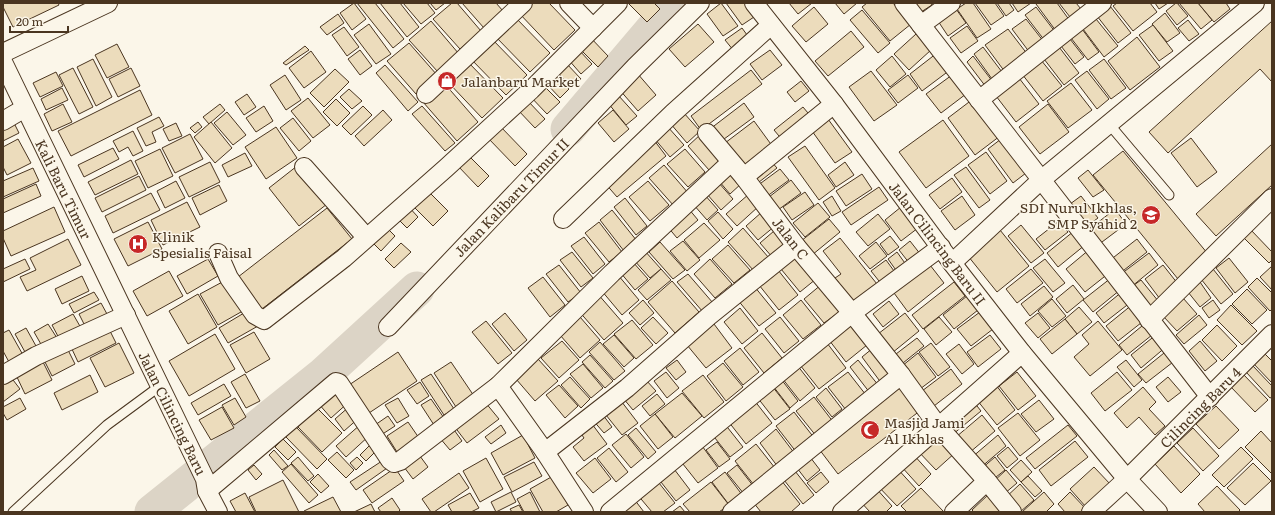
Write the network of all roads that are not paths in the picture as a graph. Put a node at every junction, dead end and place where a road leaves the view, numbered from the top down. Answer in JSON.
{"nodes":[{"id":1,"x":108,"y":3,"type":"edge"},
{"id":2,"x":523,"y":3,"type":"edge"},
{"id":3,"x":570,"y":3,"type":"edge"},
{"id":4,"x":618,"y":3,"type":"edge"},
{"id":5,"x":700,"y":3,"type":"edge"},
{"id":6,"x":754,"y":3,"type":"edge"},
{"id":7,"x":904,"y":3,"type":"edge"},
{"id":8,"x":952,"y":3,"type":"edge"},
{"id":9,"x":1102,"y":3,"type":"edge"},
{"id":10,"x":1254,"y":3,"type":"edge"},
{"id":11,"x":771,"y":25,"type":"junction"},
{"id":12,"x":921,"y":25,"type":"junction"},
{"id":13,"x":593,"y":28,"type":"junction"},
{"id":14,"x":3,"y":54,"type":"edge"},
{"id":15,"x":3,"y":62,"type":"edge"},
{"id":16,"x":426,"y":94,"type":"dead end"},
{"id":17,"x":979,"y":100,"type":"junction"},
{"id":18,"x":834,"y":104,"type":"junction"},
{"id":19,"x":25,"y":108,"type":"junction"},
{"id":20,"x":3,"y":121,"type":"edge"},
{"id":21,"x":1109,"y":124,"type":"junction"},
{"id":22,"x":707,"y":133,"type":"dead end"},
{"id":23,"x":730,"y":162,"type":"junction"},
{"id":24,"x":304,"y":167,"type":"dead end"},
{"id":25,"x":744,"y":177,"type":"junction"},
{"id":26,"x":1041,"y":180,"type":"junction"},
{"id":27,"x":1169,"y":195,"type":"dead end"},
{"id":28,"x":1272,"y":198,"type":"edge"},
{"id":29,"x":563,"y":219,"type":"dead end"},
{"id":30,"x":366,"y":237,"type":"junction"},
{"id":31,"x":796,"y":246,"type":"junction"},
{"id":32,"x":941,"y":247,"type":"junction"},
{"id":33,"x":218,"y":253,"type":"dead end"},
{"id":34,"x":952,"y":263,"type":"junction"},
{"id":35,"x":852,"y":313,"type":"junction"},
{"id":36,"x":126,"y":315,"type":"junction"},
{"id":37,"x":1150,"y":320,"type":"junction"},
{"id":38,"x":388,"y":327,"type":"dead end"},
{"id":39,"x":1272,"y":334,"type":"edge"},
{"id":40,"x":1022,"y":353,"type":"junction"},
{"id":41,"x":3,"y":375,"type":"edge"},
{"id":42,"x":901,"y":376,"type":"junction"},
{"id":43,"x":160,"y":386,"type":"junction"},
{"id":44,"x":498,"y":386,"type":"junction"},
{"id":45,"x":1210,"y":397,"type":"junction"},
{"id":46,"x":938,"y":426,"type":"junction"},
{"id":47,"x":545,"y":452,"type":"junction"},
{"id":48,"x":1127,"y":479,"type":"junction"},
{"id":49,"x":987,"y":481,"type":"junction"},
{"id":50,"x":206,"y":485,"type":"junction"},
{"id":51,"x":13,"y":512,"type":"edge"},
{"id":52,"x":218,"y":512,"type":"edge"},
{"id":53,"x":584,"y":512,"type":"edge"},
{"id":54,"x":610,"y":512,"type":"edge"},
{"id":55,"x":732,"y":512,"type":"edge"},
{"id":56,"x":842,"y":512,"type":"edge"},
{"id":57,"x":954,"y":512,"type":"edge"},
{"id":58,"x":1012,"y":512,"type":"edge"},
{"id":59,"x":1091,"y":512,"type":"edge"},
{"id":60,"x":1158,"y":512,"type":"edge"}],
"edges":[{"from":1,"to":14,"type":"street"},
{"from":2,"to":16,"type":"street"},
{"from":3,"to":13,"type":"street"},
{"from":4,"to":13,"type":"street"},
{"from":5,"to":38,"type":"street","name":"Jalan Kalibaru Timur II"},
{"from":6,"to":11,"type":"street","name":"Jalan Cilincing Baru II"},
{"from":7,"to":12,"type":"street"},
{"from":8,"to":12,"type":"street"},
{"from":9,"to":17,"type":"street"},
{"from":10,"to":21,"type":"street"},
{"from":11,"to":18,"type":"street","name":"Jalan Cilincing Baru II"},
{"from":11,"to":29,"type":"street"},
{"from":12,"to":17,"type":"street"},
{"from":13,"to":30,"type":"street"},
{"from":15,"to":19,"type":"street","name":"Kali Baru Timur"},
{"from":17,"to":26,"type":"street"},
{"from":18,"to":25,"type":"street"},
{"from":18,"to":32,"type":"street","name":"Jalan Cilincing Baru II"},
{"from":19,"to":20,"type":"street"},
{"from":19,"to":36,"type":"street","name":"Kali Baru Timur"},
{"from":21,"to":26,"type":"street"},
{"from":21,"to":27,"type":"lane"},
{"from":22,"to":23,"type":"street","name":"Jalan C"},
{"from":23,"to":25,"type":"street","name":"Jalan C"},
{"from":23,"to":44,"type":"street"},
{"from":24,"to":30,"type":"street"},
{"from":25,"to":31,"type":"street","name":"Jalan C"},
{"from":26,"to":34,"type":"street"},
{"from":26,"to":37,"type":"street"},
{"from":28,"to":37,"type":"street"},
{"from":30,"to":33,"type":"street"},
{"from":31,"to":35,"type":"street","name":"Jalan C"},
{"from":31,"to":47,"type":"street"},
{"from":32,"to":34,"type":"street","name":"Jalan Cilincing Baru II"},
{"from":32,"to":35,"type":"street"},
{"from":34,"to":40,"type":"street","name":"Jalan Cilincing Baru II"},
{"from":35,"to":42,"type":"street","name":"Jalan C"},
{"from":35,"to":54,"type":"street"},
{"from":36,"to":41,"type":"street"},
{"from":36,"to":43,"type":"street","name":"Jalan Cilincing Baru"},
{"from":37,"to":45,"type":"street"},
{"from":39,"to":45,"type":"street","name":"Cilincing Baru 4"},
{"from":40,"to":46,"type":"street"},
{"from":40,"to":48,"type":"street","name":"Jalan Cilincing Baru II"},
{"from":42,"to":46,"type":"street","name":"Jalan C"},
{"from":42,"to":55,"type":"street"},
{"from":43,"to":50,"type":"street","name":"Jalan Cilincing Baru"},
{"from":43,"to":51,"type":"lane"},
{"from":44,"to":47,"type":"street"},
{"from":44,"to":50,"type":"street"},
{"from":45,"to":48,"type":"street","name":"Cilincing Baru 4"},
{"from":46,"to":49,"type":"street","name":"Jalan C"},
{"from":46,"to":56,"type":"street"},
{"from":47,"to":53,"type":"street"},
{"from":48,"to":59,"type":"street","name":"Cilincing Baru 4"},
{"from":48,"to":60,"type":"street","name":"Jalan Cilincing Baru II"},
{"from":49,"to":57,"type":"street"},
{"from":49,"to":58,"type":"street","name":"Jalan C"},
{"from":50,"to":52,"type":"street","name":"Jalan Cilincing Baru"}]}
